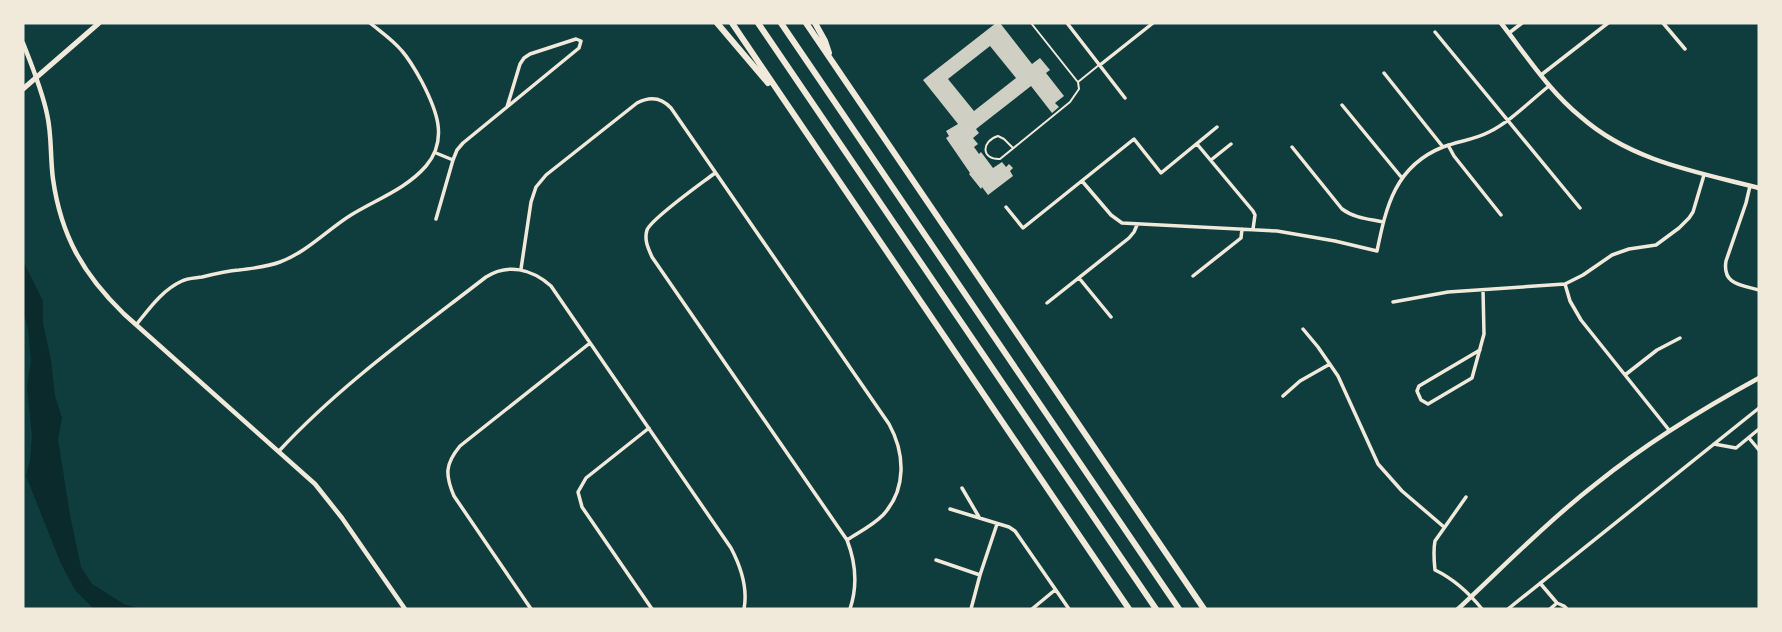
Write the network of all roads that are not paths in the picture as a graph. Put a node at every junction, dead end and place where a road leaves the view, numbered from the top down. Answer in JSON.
{"nodes":[{"id":1,"x":99,"y":23,"type":"edge"},
{"id":2,"x":370,"y":23,"type":"edge"},
{"id":3,"x":717,"y":23,"type":"edge"},
{"id":4,"x":732,"y":23,"type":"edge"},
{"id":5,"x":758,"y":23,"type":"edge"},
{"id":6,"x":781,"y":23,"type":"edge"},
{"id":7,"x":806,"y":23,"type":"edge"},
{"id":8,"x":815,"y":23,"type":"edge"},
{"id":9,"x":1031,"y":23,"type":"edge"},
{"id":10,"x":1067,"y":23,"type":"edge"},
{"id":11,"x":1153,"y":23,"type":"edge"},
{"id":12,"x":1501,"y":23,"type":"edge"},
{"id":13,"x":1522,"y":23,"type":"edge"},
{"id":14,"x":1608,"y":23,"type":"edge"},
{"id":15,"x":1663,"y":23,"type":"edge"},
{"id":16,"x":1436,"y":32,"type":"dead end"},
{"id":17,"x":1508,"y":33,"type":"junction"},
{"id":18,"x":23,"y":43,"type":"edge"},
{"id":19,"x":1685,"y":49,"type":"dead end"},
{"id":20,"x":832,"y":62,"type":"junction"},
{"id":21,"x":1100,"y":65,"type":"junction"},
{"id":22,"x":1384,"y":73,"type":"dead end"},
{"id":23,"x":1541,"y":75,"type":"junction"},
{"id":24,"x":36,"y":78,"type":"junction"},
{"id":25,"x":1077,"y":82,"type":"junction"},
{"id":26,"x":1550,"y":86,"type":"junction"},
{"id":27,"x":23,"y":89,"type":"edge"},
{"id":28,"x":1125,"y":98,"type":"dead end"},
{"id":29,"x":785,"y":102,"type":"junction"},
{"id":30,"x":1342,"y":105,"type":"dead end"},
{"id":31,"x":507,"y":107,"type":"junction"},
{"id":32,"x":1508,"y":120,"type":"junction"},
{"id":33,"x":1217,"y":127,"type":"dead end"},
{"id":34,"x":1197,"y":144,"type":"junction"},
{"id":35,"x":1231,"y":144,"type":"dead end"},
{"id":36,"x":1446,"y":146,"type":"junction"},
{"id":37,"x":1292,"y":147,"type":"dead end"},
{"id":38,"x":1013,"y":148,"type":"junction"},
{"id":39,"x":435,"y":152,"type":"junction"},
{"id":40,"x":453,"y":160,"type":"junction"},
{"id":41,"x":1211,"y":160,"type":"junction"},
{"id":42,"x":715,"y":173,"type":"junction"},
{"id":43,"x":1704,"y":175,"type":"junction"},
{"id":44,"x":1402,"y":178,"type":"junction"},
{"id":45,"x":1082,"y":181,"type":"junction"},
{"id":46,"x":1750,"y":186,"type":"junction"},
{"id":47,"x":1759,"y":188,"type":"edge"},
{"id":48,"x":1006,"y":207,"type":"dead end"},
{"id":49,"x":1580,"y":208,"type":"dead end"},
{"id":50,"x":1501,"y":215,"type":"dead end"},
{"id":51,"x":436,"y":219,"type":"dead end"},
{"id":52,"x":1383,"y":222,"type":"junction"},
{"id":53,"x":1137,"y":225,"type":"junction"},
{"id":54,"x":1242,"y":229,"type":"junction"},
{"id":55,"x":1253,"y":229,"type":"junction"},
{"id":56,"x":521,"y":269,"type":"junction"},
{"id":57,"x":1193,"y":276,"type":"dead end"},
{"id":58,"x":1079,"y":278,"type":"junction"},
{"id":59,"x":1565,"y":284,"type":"junction"},
{"id":60,"x":1759,"y":289,"type":"edge"},
{"id":61,"x":1483,"y":290,"type":"junction"},
{"id":62,"x":1393,"y":302,"type":"dead end"},
{"id":63,"x":1047,"y":303,"type":"dead end"},
{"id":64,"x":1111,"y":317,"type":"dead end"},
{"id":65,"x":136,"y":325,"type":"junction"},
{"id":66,"x":1303,"y":330,"type":"dead end"},
{"id":67,"x":1680,"y":338,"type":"dead end"},
{"id":68,"x":591,"y":342,"type":"junction"},
{"id":69,"x":1480,"y":350,"type":"junction"},
{"id":70,"x":1330,"y":364,"type":"junction"},
{"id":71,"x":1625,"y":375,"type":"junction"},
{"id":72,"x":1759,"y":380,"type":"edge"},
{"id":73,"x":1283,"y":396,"type":"dead end"},
{"id":74,"x":1759,"y":408,"type":"edge"},
{"id":75,"x":649,"y":428,"type":"junction"},
{"id":76,"x":1759,"y":429,"type":"edge"},
{"id":77,"x":1669,"y":430,"type":"junction"},
{"id":78,"x":1749,"y":438,"type":"junction"},
{"id":79,"x":1714,"y":444,"type":"junction"},
{"id":80,"x":1759,"y":450,"type":"edge"},
{"id":81,"x":279,"y":451,"type":"junction"},
{"id":82,"x":962,"y":488,"type":"dead end"},
{"id":83,"x":1466,"y":496,"type":"dead end"},
{"id":84,"x":950,"y":509,"type":"dead end"},
{"id":85,"x":980,"y":519,"type":"junction"},
{"id":86,"x":998,"y":524,"type":"junction"},
{"id":87,"x":1444,"y":527,"type":"junction"},
{"id":88,"x":847,"y":540,"type":"junction"},
{"id":89,"x":936,"y":560,"type":"dead end"},
{"id":90,"x":980,"y":575,"type":"junction"},
{"id":91,"x":1540,"y":583,"type":"junction"},
{"id":92,"x":1055,"y":590,"type":"junction"},
{"id":93,"x":1472,"y":596,"type":"junction"},
{"id":94,"x":1557,"y":603,"type":"junction"},
{"id":95,"x":405,"y":609,"type":"edge"},
{"id":96,"x":531,"y":609,"type":"edge"},
{"id":97,"x":652,"y":609,"type":"edge"},
{"id":98,"x":744,"y":609,"type":"edge"},
{"id":99,"x":850,"y":609,"type":"edge"},
{"id":100,"x":971,"y":609,"type":"edge"},
{"id":101,"x":1032,"y":609,"type":"edge"},
{"id":102,"x":1069,"y":609,"type":"edge"},
{"id":103,"x":1129,"y":609,"type":"edge"},
{"id":104,"x":1156,"y":609,"type":"edge"},
{"id":105,"x":1179,"y":609,"type":"edge"},
{"id":106,"x":1204,"y":609,"type":"edge"},
{"id":107,"x":1458,"y":609,"type":"edge"},
{"id":108,"x":1482,"y":609,"type":"edge"},
{"id":109,"x":1508,"y":609,"type":"edge"},
{"id":110,"x":1550,"y":609,"type":"edge"},
{"id":111,"x":1567,"y":609,"type":"edge"}],
"edges":[{"from":1,"to":24,"type":"main road"},
{"from":2,"to":39,"type":"street"},
{"from":3,"to":29,"type":"highway"},
{"from":4,"to":29,"type":"highway"},
{"from":5,"to":104,"type":"highway"},
{"from":6,"to":105,"type":"highway"},
{"from":7,"to":20,"type":"highway"},
{"from":8,"to":20,"type":"highway"},
{"from":9,"to":25,"type":"lane"},
{"from":10,"to":21,"type":"street"},
{"from":11,"to":21,"type":"street"},
{"from":12,"to":17,"type":"street"},
{"from":13,"to":17,"type":"street"},
{"from":14,"to":23,"type":"street"},
{"from":15,"to":19,"type":"street"},
{"from":16,"to":32,"type":"street"},
{"from":17,"to":23,"type":"street"},
{"from":18,"to":24,"type":"street"},
{"from":20,"to":106,"type":"highway"},
{"from":21,"to":25,"type":"lane"},
{"from":21,"to":28,"type":"street"},
{"from":22,"to":36,"type":"street"},
{"from":23,"to":26,"type":"street"},
{"from":24,"to":27,"type":"main road"},
{"from":24,"to":65,"type":"street"},
{"from":25,"to":38,"type":"lane"},
{"from":26,"to":32,"type":"street"},
{"from":26,"to":43,"type":"street"},
{"from":29,"to":103,"type":"highway"},
{"from":30,"to":44,"type":"street"},
{"from":31,"to":31,"type":"street"},
{"from":31,"to":40,"type":"street"},
{"from":32,"to":36,"type":"street"},
{"from":32,"to":49,"type":"street"},
{"from":33,"to":34,"type":"street"},
{"from":34,"to":41,"type":"street"},
{"from":34,"to":45,"type":"street"},
{"from":35,"to":41,"type":"street"},
{"from":36,"to":44,"type":"street"},
{"from":36,"to":50,"type":"street"},
{"from":37,"to":52,"type":"street"},
{"from":38,"to":38,"type":"lane"},
{"from":39,"to":40,"type":"street"},
{"from":39,"to":65,"type":"street"},
{"from":40,"to":51,"type":"street"},
{"from":41,"to":55,"type":"street"},
{"from":42,"to":56,"type":"street"},
{"from":42,"to":88,"type":"street"},
{"from":42,"to":88,"type":"street"},
{"from":43,"to":46,"type":"street"},
{"from":43,"to":59,"type":"street"},
{"from":44,"to":52,"type":"street"},
{"from":45,"to":48,"type":"street"},
{"from":45,"to":53,"type":"street"},
{"from":46,"to":47,"type":"street"},
{"from":46,"to":60,"type":"street"},
{"from":52,"to":55,"type":"street"},
{"from":53,"to":54,"type":"street"},
{"from":53,"to":58,"type":"street"},
{"from":54,"to":55,"type":"street"},
{"from":54,"to":57,"type":"street"},
{"from":56,"to":68,"type":"street"},
{"from":56,"to":81,"type":"street"},
{"from":58,"to":63,"type":"street"},
{"from":58,"to":64,"type":"street"},
{"from":59,"to":61,"type":"street"},
{"from":59,"to":71,"type":"street"},
{"from":61,"to":62,"type":"street"},
{"from":61,"to":69,"type":"street"},
{"from":65,"to":81,"type":"street"},
{"from":66,"to":70,"type":"street"},
{"from":67,"to":71,"type":"street"},
{"from":68,"to":75,"type":"street"},
{"from":68,"to":96,"type":"street"},
{"from":69,"to":69,"type":"street"},
{"from":70,"to":73,"type":"street"},
{"from":70,"to":87,"type":"street"},
{"from":71,"to":77,"type":"street"},
{"from":72,"to":77,"type":"street"},
{"from":74,"to":79,"type":"street"},
{"from":75,"to":97,"type":"street"},
{"from":75,"to":98,"type":"street"},
{"from":76,"to":78,"type":"street"},
{"from":77,"to":93,"type":"street"},
{"from":78,"to":79,"type":"street"},
{"from":78,"to":80,"type":"street"},
{"from":79,"to":91,"type":"street"},
{"from":81,"to":95,"type":"street"},
{"from":82,"to":85,"type":"street"},
{"from":83,"to":87,"type":"street"},
{"from":84,"to":85,"type":"street"},
{"from":85,"to":86,"type":"street"},
{"from":86,"to":90,"type":"street"},
{"from":86,"to":92,"type":"street"},
{"from":87,"to":93,"type":"street"},
{"from":88,"to":99,"type":"street"},
{"from":89,"to":90,"type":"street"},
{"from":90,"to":100,"type":"street"},
{"from":91,"to":94,"type":"street"},
{"from":91,"to":109,"type":"street"},
{"from":92,"to":101,"type":"street"},
{"from":92,"to":102,"type":"street"},
{"from":93,"to":107,"type":"street"},
{"from":93,"to":108,"type":"street"},
{"from":94,"to":110,"type":"street"},
{"from":94,"to":111,"type":"street"}]}
